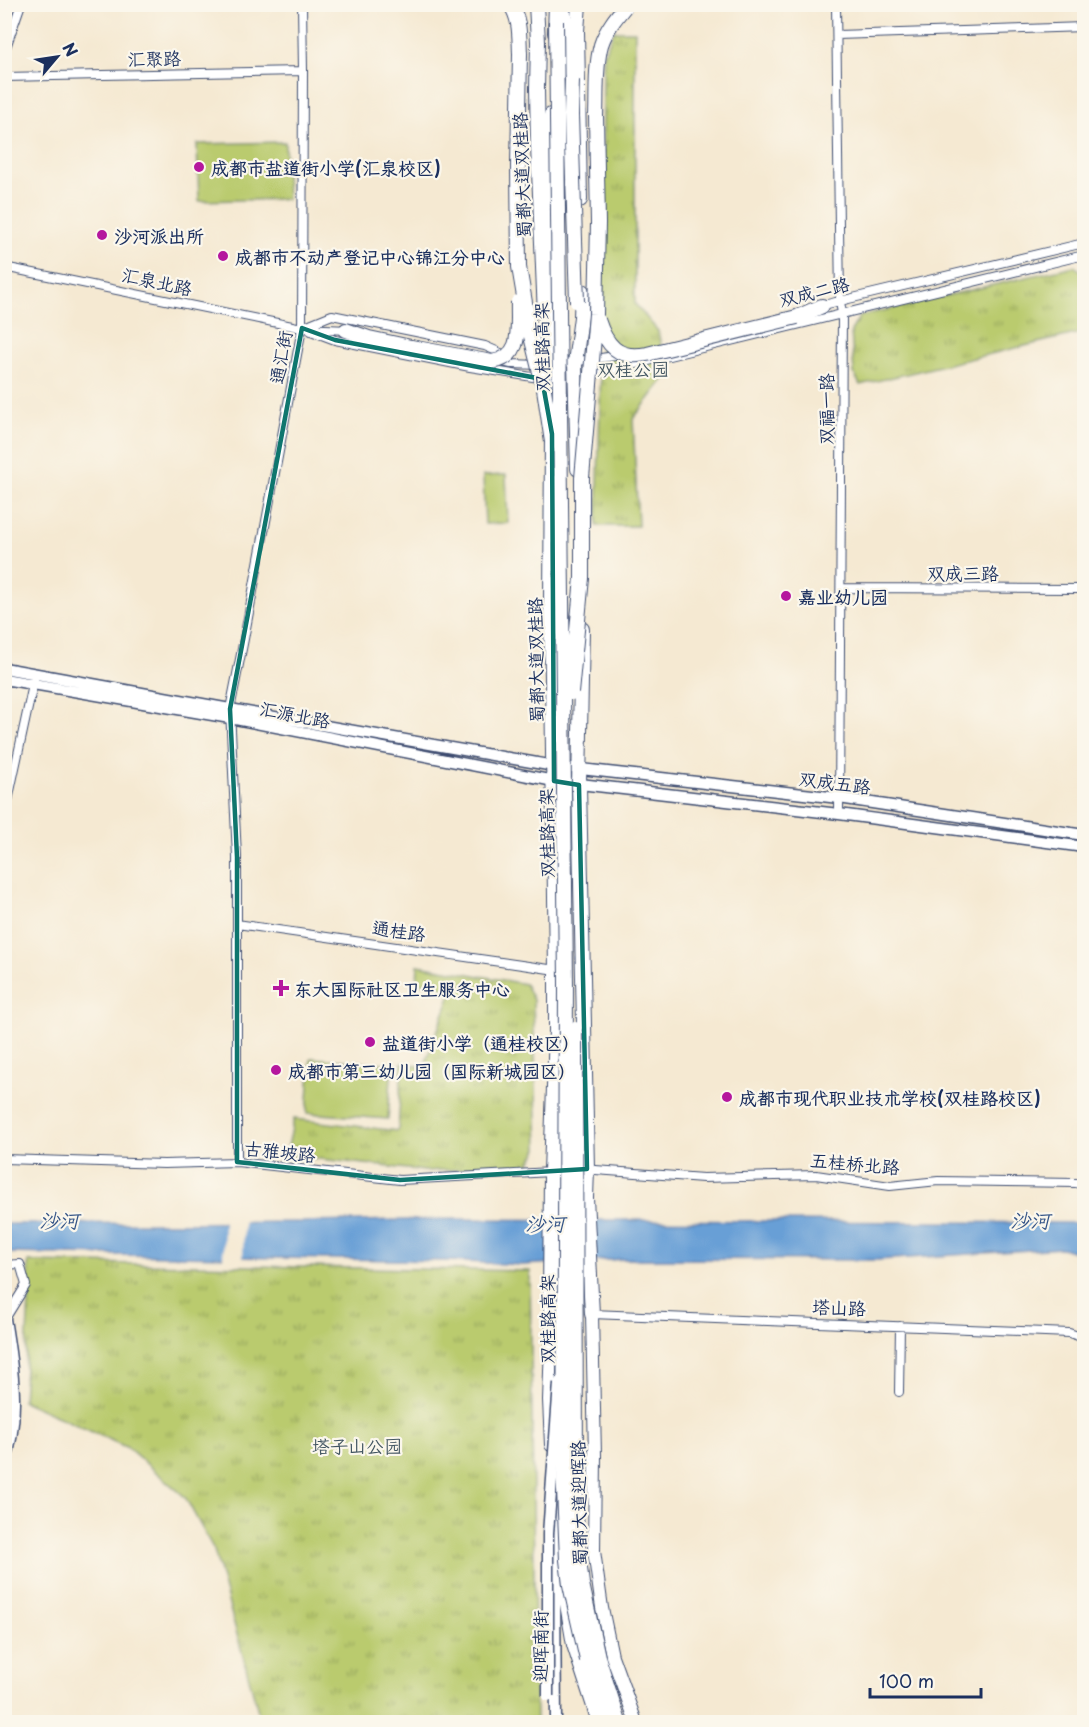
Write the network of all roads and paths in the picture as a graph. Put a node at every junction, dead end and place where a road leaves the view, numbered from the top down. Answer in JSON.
{"nodes":[{"id":1,"x":21,"y":4,"type":"edge"},
{"id":2,"x":302,"y":4,"type":"edge"},
{"id":3,"x":510,"y":4,"type":"edge"},
{"id":4,"x":536,"y":4,"type":"edge"},
{"id":5,"x":549,"y":4,"type":"edge"},
{"id":6,"x":579,"y":4,"type":"edge"},
{"id":7,"x":627,"y":4,"type":"edge"},
{"id":8,"x":837,"y":4,"type":"edge"},
{"id":9,"x":563,"y":12,"type":"edge"},
{"id":10,"x":1084,"y":27,"type":"edge"},
{"id":11,"x":837,"y":35,"type":"junction"},
{"id":12,"x":4,"y":53,"type":"edge"},
{"id":13,"x":303,"y":71,"type":"junction"},
{"id":14,"x":4,"y":77,"type":"edge"},
{"id":15,"x":572,"y":80,"type":"junction"},
{"id":16,"x":1084,"y":243,"type":"edge"},
{"id":17,"x":1084,"y":255,"type":"edge"},
{"id":18,"x":4,"y":267,"type":"edge"},
{"id":19,"x":519,"y":267,"type":"junction"},
{"id":20,"x":840,"y":301,"type":"junction"},
{"id":21,"x":822,"y":306,"type":"junction"},
{"id":22,"x":596,"y":314,"type":"junction"},
{"id":23,"x":842,"y":314,"type":"junction"},
{"id":24,"x":302,"y":328,"type":"junction"},
{"id":25,"x":346,"y":330,"type":"junction"},
{"id":26,"x":575,"y":363,"type":"junction"},
{"id":27,"x":550,"y":365,"type":"junction"},
{"id":28,"x":531,"y":366,"type":"junction"},
{"id":29,"x":576,"y":379,"type":"junction"},
{"id":30,"x":551,"y":380,"type":"junction"},
{"id":31,"x":841,"y":588,"type":"junction"},
{"id":32,"x":1084,"y":589,"type":"edge"},
{"id":33,"x":4,"y":668,"type":"edge"},
{"id":34,"x":4,"y":679,"type":"edge"},
{"id":35,"x":34,"y":679,"type":"junction"},
{"id":36,"x":567,"y":693,"type":"junction"},
{"id":37,"x":230,"y":714,"type":"junction"},
{"id":38,"x":554,"y":766,"type":"junction"},
{"id":39,"x":579,"y":768,"type":"junction"},
{"id":40,"x":554,"y":781,"type":"junction"},
{"id":41,"x":579,"y":784,"type":"junction"},
{"id":42,"x":839,"y":798,"type":"junction"},
{"id":43,"x":839,"y":814,"type":"junction"},
{"id":44,"x":4,"y":819,"type":"edge"},
{"id":45,"x":1084,"y":835,"type":"edge"},
{"id":46,"x":1084,"y":847,"type":"edge"},
{"id":47,"x":237,"y":924,"type":"junction"},
{"id":48,"x":556,"y":970,"type":"junction"},
{"id":49,"x":4,"y":1159,"type":"edge"},
{"id":50,"x":237,"y":1162,"type":"junction"},
{"id":51,"x":587,"y":1169,"type":"junction"},
{"id":52,"x":551,"y":1172,"type":"junction"},
{"id":53,"x":1084,"y":1185,"type":"edge"},
{"id":54,"x":4,"y":1265,"type":"edge"},
{"id":55,"x":587,"y":1306,"type":"junction"},
{"id":56,"x":556,"y":1312,"type":"junction"},
{"id":57,"x":5,"y":1318,"type":"edge"},
{"id":58,"x":900,"y":1326,"type":"junction"},
{"id":59,"x":1084,"y":1338,"type":"edge"},
{"id":60,"x":899,"y":1392,"type":"dead end"},
{"id":61,"x":4,"y":1466,"type":"edge"},
{"id":62,"x":560,"y":1569,"type":"junction"},
{"id":63,"x":592,"y":1659,"type":"junction"},
{"id":64,"x":548,"y":1722,"type":"edge"},
{"id":65,"x":556,"y":1722,"type":"edge"},
{"id":66,"x":598,"y":1722,"type":"edge"},
{"id":67,"x":606,"y":1722,"type":"edge"},
{"id":68,"x":620,"y":1722,"type":"edge"},
{"id":69,"x":636,"y":1722,"type":"edge"}],
"edges":[{"from":1,"to":12,"type":"street"},
{"from":2,"to":13,"type":"street","name":"通汇街"},
{"from":3,"to":19,"type":"main road","bridge":true},
{"from":4,"to":27,"type":"main road","name":"蜀都大道双桂路"},
{"from":5,"to":9,"type":"main road"},
{"from":6,"to":26,"type":"main road"},
{"from":7,"to":22,"type":"main road","bridge":true},
{"from":8,"to":11,"type":"street","name":"双福一路"},
{"from":9,"to":15,"type":"main road"},
{"from":9,"to":15,"type":"main road"},
{"from":9,"to":27,"type":"main road","bridge":true},
{"from":9,"to":36,"type":"main road","name":"双桂路高架","bridge":true},
{"from":10,"to":11,"type":"street"},
{"from":11,"to":20,"type":"street","name":"双福一路"},
{"from":13,"to":14,"type":"street","name":"汇聚路"},
{"from":13,"to":24,"type":"street","name":"通汇街"},
{"from":15,"to":26,"type":"main road","bridge":true},
{"from":16,"to":20,"type":"street","name":"双成二路"},
{"from":17,"to":23,"type":"street","name":"双成二路"},
{"from":18,"to":24,"type":"street","name":"汇泉北路"},
{"from":19,"to":25,"type":"main road","bridge":true},
{"from":19,"to":36,"type":"main road","bridge":true},
{"from":20,"to":21,"type":"street","name":"双成二路"},
{"from":20,"to":23,"type":"street","name":"双福一路"},
{"from":21,"to":22,"type":"main road","bridge":true},
{"from":21,"to":26,"type":"street","name":"双成二路"},
{"from":22,"to":36,"type":"main road","bridge":true},
{"from":23,"to":29,"type":"street","name":"双成二路"},
{"from":23,"to":31,"type":"street","name":"双福一路"},
{"from":24,"to":25,"type":"street","name":"汇泉北路"},
{"from":24,"to":28,"type":"street"},
{"from":24,"to":30,"type":"street","name":"汇泉北路"},
{"from":24,"to":37,"type":"street","name":"通汇街"},
{"from":25,"to":28,"type":"street","name":"汇泉北路"},
{"from":26,"to":27,"type":"street","name":"双成二路"},
{"from":26,"to":29,"type":"main road"},
{"from":27,"to":28,"type":"street","name":"汇泉北路"},
{"from":27,"to":30,"type":"main road","name":"蜀都大道双桂路"},
{"from":29,"to":30,"type":"street","name":"双成二路"},
{"from":29,"to":39,"type":"main road"},
{"from":30,"to":38,"type":"main road","name":"蜀都大道双桂路"},
{"from":31,"to":32,"type":"street","name":"双成三路"},
{"from":31,"to":42,"type":"street","name":"双福一路"},
{"from":33,"to":35,"type":"street","name":"汇源北路"},
{"from":34,"to":35,"type":"street","name":"汇源北路"},
{"from":35,"to":37,"type":"street","name":"汇源北路"},
{"from":35,"to":44,"type":"street"},
{"from":36,"to":56,"type":"main road","name":"双桂路高架","bridge":true},
{"from":36,"to":63,"type":"main road","name":"双桂路高架","bridge":true},
{"from":37,"to":38,"type":"street","name":"汇源北路"},
{"from":37,"to":40,"type":"street","name":"汇源北路"},
{"from":37,"to":47,"type":"street","name":"通汇街"},
{"from":38,"to":39,"type":"street","name":"汇源北路"},
{"from":38,"to":40,"type":"main road","name":"蜀都大道双桂路"},
{"from":39,"to":41,"type":"main road"},
{"from":39,"to":42,"type":"street","name":"双成五路"},
{"from":40,"to":41,"type":"street","name":"汇源北路"},
{"from":40,"to":48,"type":"main road","name":"蜀都大道双桂路"},
{"from":41,"to":43,"type":"street","name":"双成五路"},
{"from":41,"to":51,"type":"main road"},
{"from":42,"to":43,"type":"street","name":"双福一路"},
{"from":42,"to":45,"type":"street","name":"双成五路"},
{"from":43,"to":46,"type":"street","name":"双成五路"},
{"from":47,"to":48,"type":"street","name":"通桂路"},
{"from":47,"to":50,"type":"street","name":"通汇街"},
{"from":48,"to":52,"type":"main road","name":"蜀都大道双桂路"},
{"from":49,"to":50,"type":"street","name":"古雅坡路"},
{"from":50,"to":52,"type":"street","name":"古雅坡路"},
{"from":51,"to":52,"type":"street","name":"五桂桥北路"},
{"from":51,"to":53,"type":"street","name":"五桂桥北路"},
{"from":51,"to":55,"type":"main road"},
{"from":52,"to":55,"type":"street","bridge":true},
{"from":52,"to":56,"type":"main road","name":"蜀都大道双桂路"},
{"from":54,"to":57,"type":"street"},
{"from":55,"to":56,"type":"street"},
{"from":55,"to":58,"type":"street","name":"塔山路"},
{"from":55,"to":69,"type":"main road","name":"蜀都大道迎晖路"},
{"from":56,"to":62,"type":"main road","name":"蜀都大道迎晖路"},
{"from":56,"to":63,"type":"main road","name":"双桂路高架","bridge":true},
{"from":56,"to":64,"type":"street","bridge":true},
{"from":57,"to":61,"type":"street"},
{"from":58,"to":59,"type":"street","name":"塔山路"},
{"from":58,"to":60,"type":"street"},
{"from":62,"to":65,"type":"street","name":"迎晖南街"},
{"from":62,"to":66,"type":"main road","name":"蜀都大道迎晖路"},
{"from":63,"to":67,"type":"main road"},
{"from":63,"to":68,"type":"main road"}]}
